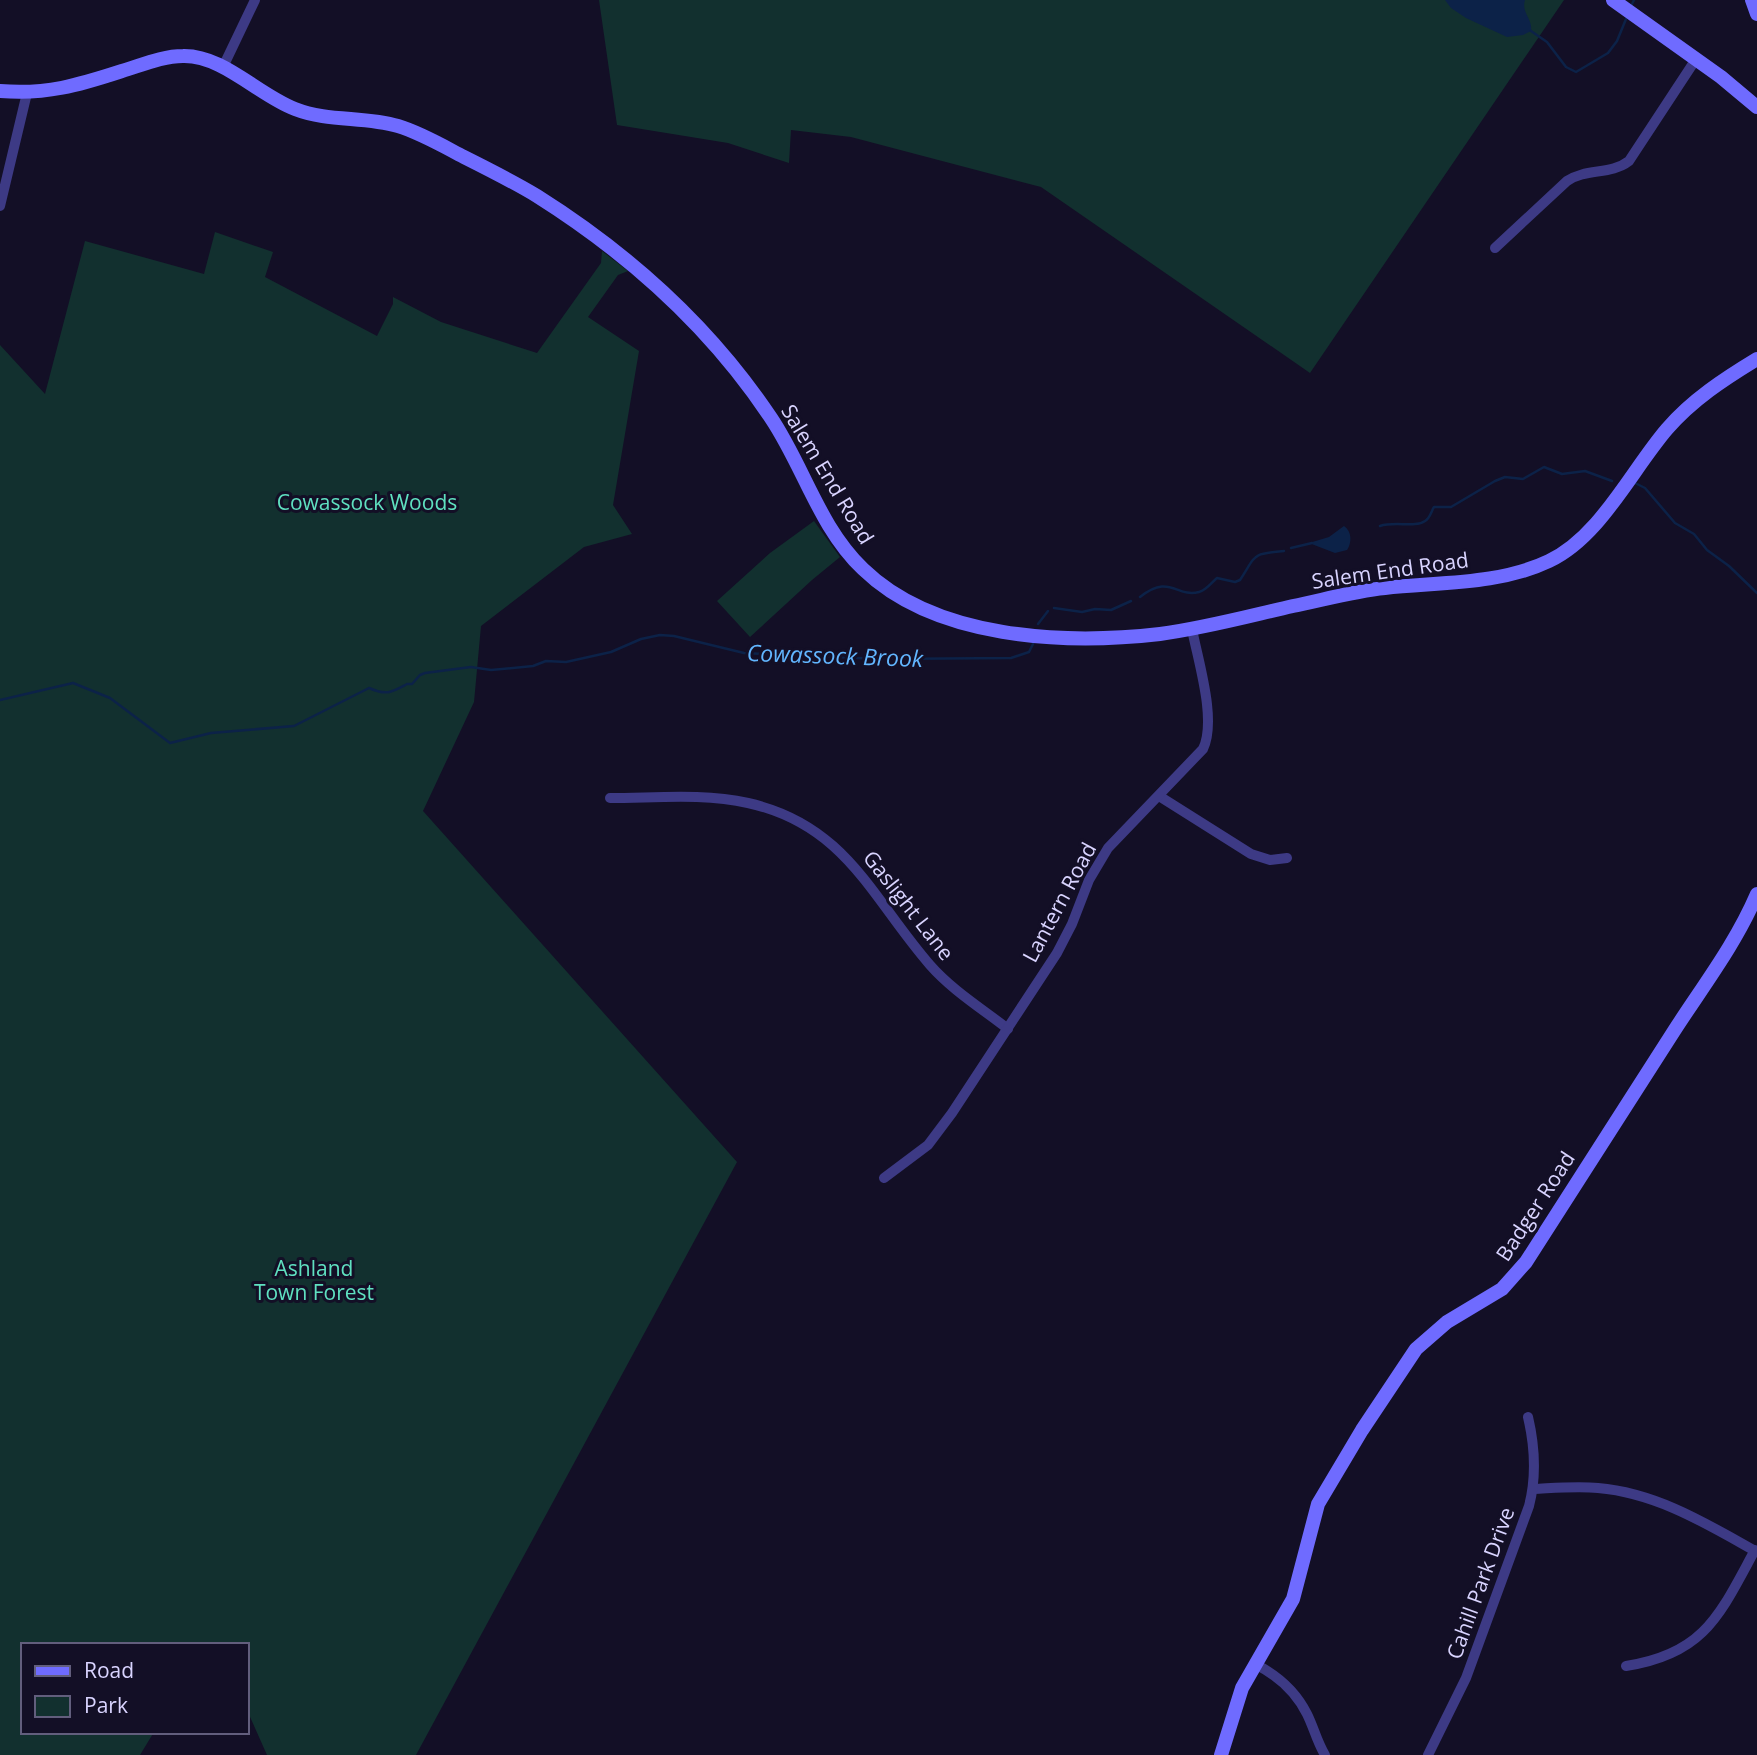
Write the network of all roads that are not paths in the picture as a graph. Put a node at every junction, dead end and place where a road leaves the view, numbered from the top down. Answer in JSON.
{"nodes":[{"id":1,"x":255,"y":0,"type":"edge"},
{"id":2,"x":1613,"y":0,"type":"edge"},
{"id":3,"x":1752,"y":0,"type":"edge"},
{"id":4,"x":1757,"y":14,"type":"edge"},
{"id":5,"x":1696,"y":59,"type":"junction"},
{"id":6,"x":223,"y":67,"type":"junction"},
{"id":7,"x":0,"y":91,"type":"edge"},
{"id":8,"x":27,"y":93,"type":"junction"},
{"id":9,"x":1757,"y":107,"type":"edge"},
{"id":10,"x":0,"y":206,"type":"edge"},
{"id":11,"x":1495,"y":248,"type":"dead end"},
{"id":12,"x":1757,"y":359,"type":"edge"},
{"id":13,"x":1192,"y":629,"type":"junction"},
{"id":14,"x":1159,"y":796,"type":"junction"},
{"id":15,"x":610,"y":798,"type":"dead end"},
{"id":16,"x":1287,"y":858,"type":"dead end"},
{"id":17,"x":1757,"y":894,"type":"edge"},
{"id":18,"x":1008,"y":1029,"type":"junction"},
{"id":19,"x":884,"y":1178,"type":"dead end"},
{"id":20,"x":1528,"y":1417,"type":"dead end"},
{"id":21,"x":1534,"y":1489,"type":"junction"},
{"id":22,"x":1756,"y":1551,"type":"edge"},
{"id":23,"x":1255,"y":1664,"type":"junction"},
{"id":24,"x":1626,"y":1666,"type":"dead end"},
{"id":25,"x":1221,"y":1755,"type":"edge"},
{"id":26,"x":1325,"y":1755,"type":"edge"},
{"id":27,"x":1428,"y":1755,"type":"edge"}],
"edges":[{"from":1,"to":6,"type":"street"},
{"from":2,"to":5,"type":"street"},
{"from":3,"to":4,"type":"street"},
{"from":5,"to":9,"type":"street"},
{"from":5,"to":11,"type":"street"},
{"from":6,"to":8,"type":"street","name":"Salem End Road"},
{"from":6,"to":13,"type":"street","name":"Salem End Road"},
{"from":7,"to":8,"type":"street","name":"Salem End Road"},
{"from":8,"to":10,"type":"street"},
{"from":12,"to":13,"type":"street","name":"Salem End Road"},
{"from":13,"to":14,"type":"street","name":"Lantern Road"},
{"from":14,"to":16,"type":"street"},
{"from":14,"to":18,"type":"street","name":"Lantern Road"},
{"from":15,"to":18,"type":"street","name":"Gaslight Lane"},
{"from":17,"to":23,"type":"street","name":"Badger Road"},
{"from":18,"to":19,"type":"street","name":"Lantern Road"},
{"from":20,"to":21,"type":"street","name":"Cahill Park Drive"},
{"from":21,"to":22,"type":"street"},
{"from":21,"to":27,"type":"street","name":"Cahill Park Drive"},
{"from":22,"to":24,"type":"street"},
{"from":23,"to":25,"type":"street","name":"Badger Road"},
{"from":23,"to":26,"type":"street"}]}
